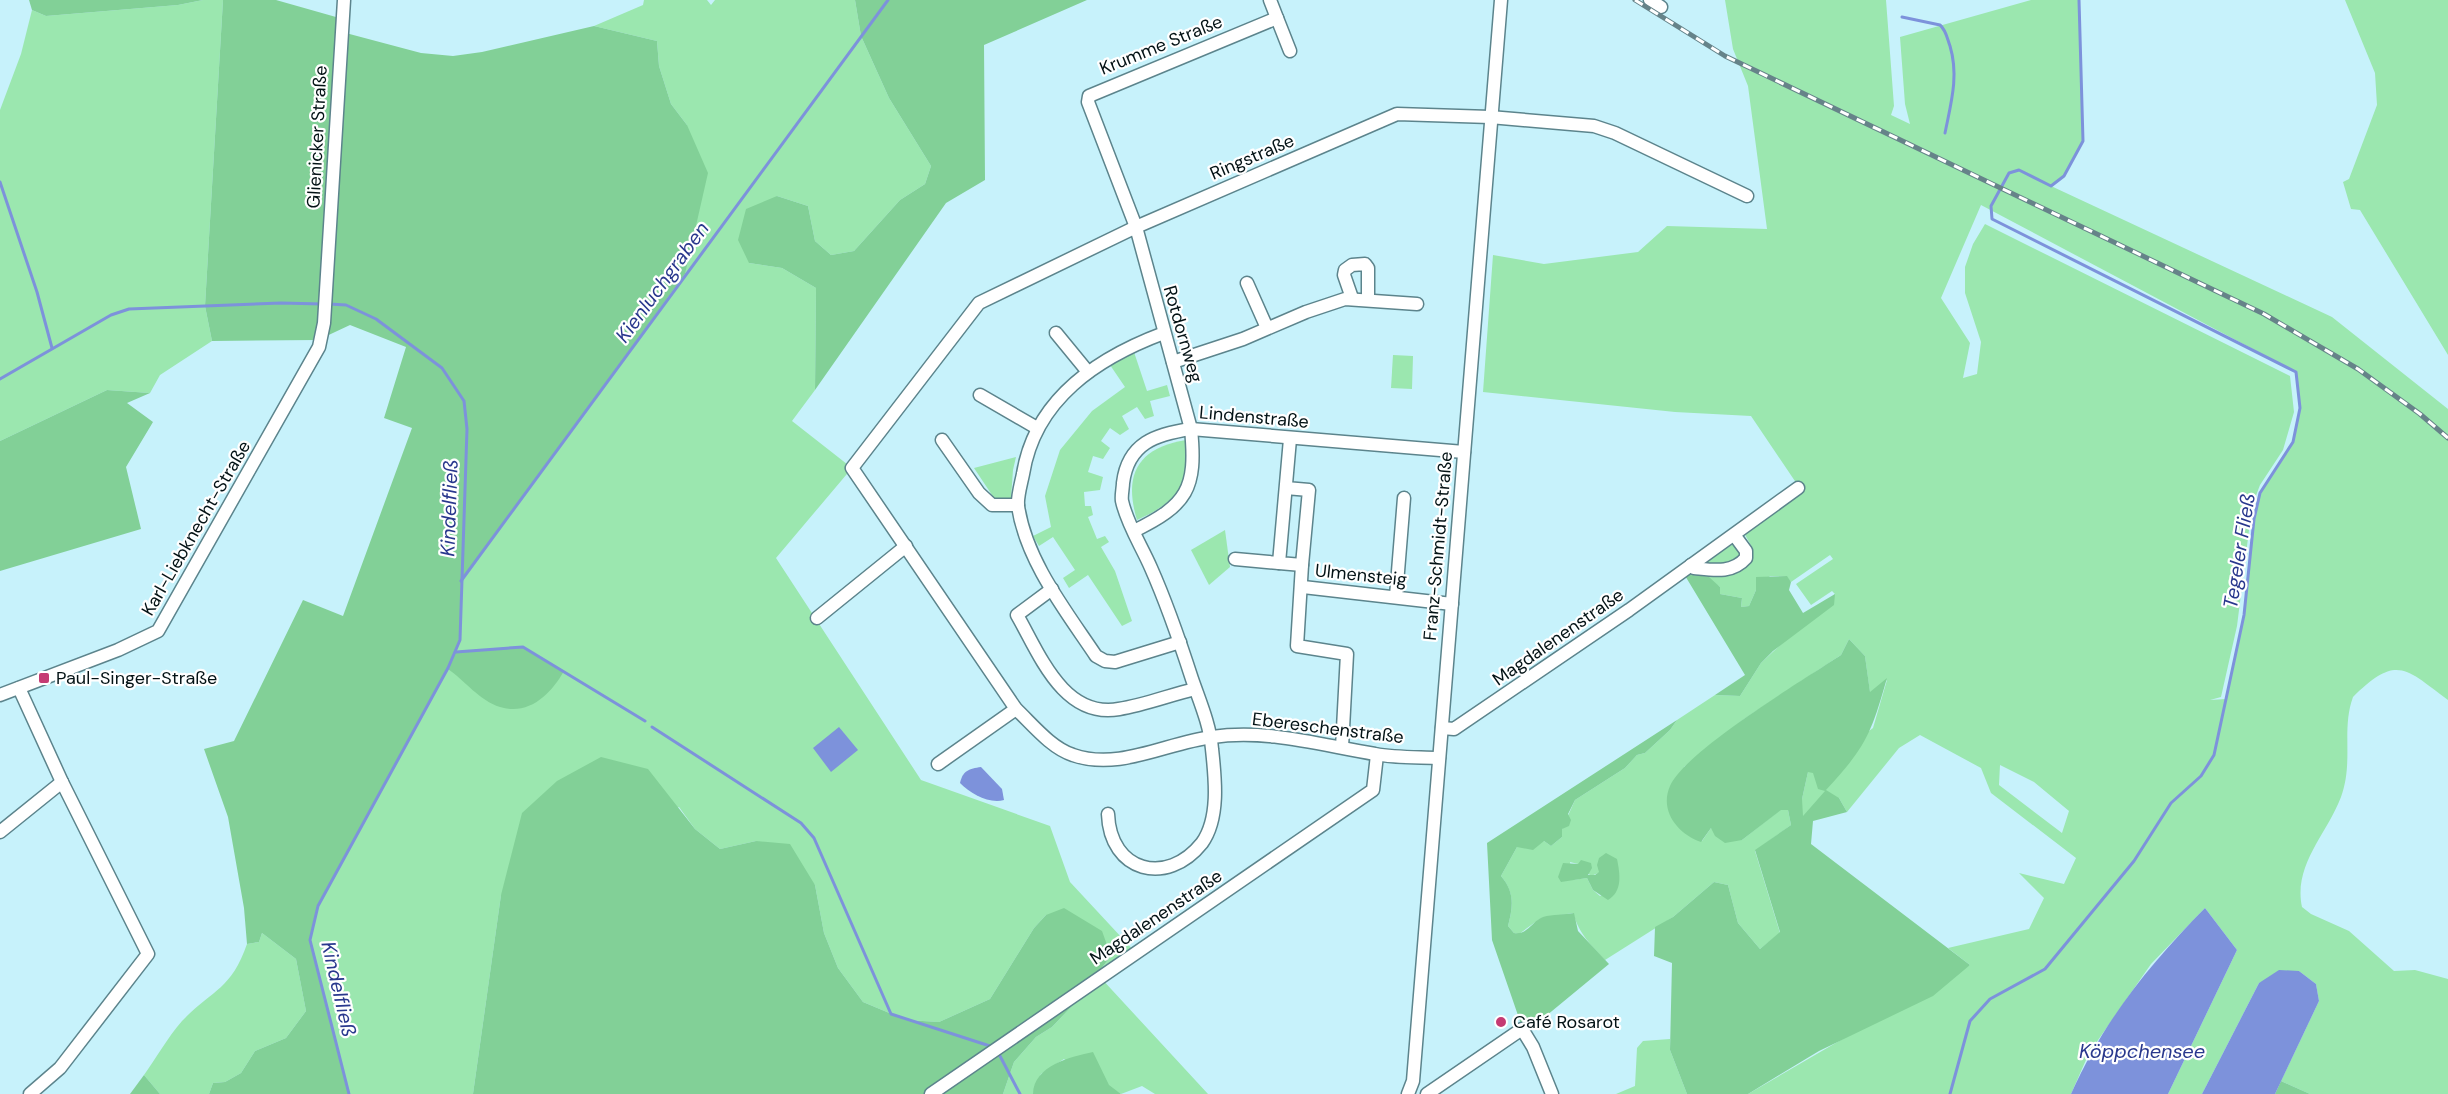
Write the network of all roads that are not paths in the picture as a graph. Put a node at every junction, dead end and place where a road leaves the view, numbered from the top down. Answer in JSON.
{"nodes":[{"id":1,"x":344,"y":0,"type":"edge"},
{"id":2,"x":1270,"y":0,"type":"edge"},
{"id":3,"x":1501,"y":0,"type":"edge"},
{"id":4,"x":1277,"y":18,"type":"junction"},
{"id":5,"x":1290,"y":51,"type":"dead end"},
{"id":6,"x":1490,"y":117,"type":"junction"},
{"id":7,"x":1747,"y":196,"type":"dead end"},
{"id":8,"x":1136,"y":227,"type":"junction"},
{"id":9,"x":1247,"y":283,"type":"dead end"},
{"id":10,"x":1352,"y":298,"type":"junction"},
{"id":11,"x":1368,"y":299,"type":"junction"},
{"id":12,"x":1417,"y":304,"type":"dead end"},
{"id":13,"x":324,"y":323,"type":"joint"},
{"id":14,"x":1267,"y":328,"type":"junction"},
{"id":15,"x":1056,"y":333,"type":"dead end"},
{"id":16,"x":1164,"y":333,"type":"junction"},
{"id":17,"x":1173,"y":362,"type":"junction"},
{"id":18,"x":1088,"y":372,"type":"junction"},
{"id":19,"x":981,"y":395,"type":"dead end"},
{"id":20,"x":1037,"y":428,"type":"junction"},
{"id":21,"x":1191,"y":429,"type":"junction"},
{"id":22,"x":1290,"y":439,"type":"junction"},
{"id":23,"x":942,"y":440,"type":"dead end"},
{"id":24,"x":1464,"y":452,"type":"junction"},
{"id":25,"x":852,"y":468,"type":"joint"},
{"id":26,"x":1286,"y":488,"type":"junction"},
{"id":27,"x":1798,"y":488,"type":"dead end"},
{"id":28,"x":1404,"y":498,"type":"dead end"},
{"id":29,"x":1018,"y":505,"type":"junction"},
{"id":30,"x":1134,"y":531,"type":"junction"},
{"id":31,"x":1735,"y":536,"type":"junction"},
{"id":32,"x":906,"y":546,"type":"junction"},
{"id":33,"x":1234,"y":558,"type":"dead end"},
{"id":34,"x":1279,"y":563,"type":"junction"},
{"id":35,"x":1302,"y":565,"type":"junction"},
{"id":36,"x":1691,"y":565,"type":"junction"},
{"id":37,"x":1303,"y":587,"type":"junction"},
{"id":38,"x":1052,"y":589,"type":"junction"},
{"id":39,"x":1396,"y":596,"type":"junction"},
{"id":40,"x":1452,"y":604,"type":"junction"},
{"id":41,"x":817,"y":618,"type":"dead end"},
{"id":42,"x":1180,"y":642,"type":"junction"},
{"id":43,"x":19,"y":688,"type":"junction"},
{"id":44,"x":1195,"y":689,"type":"junction"},
{"id":45,"x":0,"y":695,"type":"edge"},
{"id":46,"x":1016,"y":709,"type":"junction"},
{"id":47,"x":1442,"y":728,"type":"junction"},
{"id":48,"x":1211,"y":737,"type":"junction"},
{"id":49,"x":1342,"y":747,"type":"junction"},
{"id":50,"x":1377,"y":755,"type":"junction"},
{"id":51,"x":1439,"y":758,"type":"junction"},
{"id":52,"x":938,"y":764,"type":"dead end"},
{"id":53,"x":62,"y":782,"type":"junction"},
{"id":54,"x":1108,"y":814,"type":"dead end"},
{"id":55,"x":0,"y":832,"type":"edge"},
{"id":56,"x":30,"y":1094,"type":"edge"},
{"id":57,"x":931,"y":1094,"type":"edge"},
{"id":58,"x":1408,"y":1094,"type":"edge"},
{"id":59,"x":1427,"y":1094,"type":"edge"},
{"id":60,"x":1552,"y":1094,"type":"edge"}],
"edges":[{"from":1,"to":13,"type":"street","name":"Glienicker Straße"},
{"from":2,"to":4,"type":"street"},
{"from":3,"to":6,"type":"street","name":"Franz-Schmidt-Straße"},
{"from":4,"to":5,"type":"street"},
{"from":4,"to":8,"type":"street","name":"Krumme Straße"},
{"from":6,"to":7,"type":"street","name":"Ringstraße"},
{"from":6,"to":8,"type":"street","name":"Ringstraße"},
{"from":6,"to":24,"type":"street","name":"Franz-Schmidt-Straße"},
{"from":8,"to":16,"type":"street","name":"Rotdornweg"},
{"from":8,"to":25,"type":"street","name":"Ringstraße"},
{"from":9,"to":14,"type":"street"},
{"from":10,"to":11,"type":"street"},
{"from":10,"to":11,"type":"street"},
{"from":10,"to":14,"type":"street"},
{"from":11,"to":12,"type":"street"},
{"from":13,"to":43,"type":"street","name":"Karl-Liebknecht-Straße"},
{"from":14,"to":17,"type":"street"},
{"from":15,"to":18,"type":"street"},
{"from":16,"to":17,"type":"street","name":"Rotdornweg"},
{"from":16,"to":18,"type":"street"},
{"from":17,"to":21,"type":"street","name":"Rotdornweg"},
{"from":18,"to":20,"type":"street"},
{"from":19,"to":20,"type":"street"},
{"from":20,"to":29,"type":"street"},
{"from":21,"to":22,"type":"street","name":"Lindenstraße"},
{"from":21,"to":30,"type":"street","name":"Rotdornweg"},
{"from":21,"to":30,"type":"street","name":"Lindenstraße"},
{"from":22,"to":24,"type":"street","name":"Lindenstraße"},
{"from":22,"to":26,"type":"street"},
{"from":23,"to":29,"type":"street"},
{"from":24,"to":40,"type":"street","name":"Franz-Schmidt-Straße"},
{"from":25,"to":32,"type":"street","name":"Ebereschenstraße"},
{"from":26,"to":34,"type":"street"},
{"from":26,"to":35,"type":"street"},
{"from":27,"to":31,"type":"street","name":"Magdalenenstraße"},
{"from":28,"to":39,"type":"street"},
{"from":29,"to":38,"type":"street"},
{"from":30,"to":42,"type":"street","name":"Lindenstraße"},
{"from":31,"to":36,"type":"street","name":"Magdalenenstraße"},
{"from":31,"to":36,"type":"street"},
{"from":32,"to":41,"type":"street"},
{"from":32,"to":46,"type":"street","name":"Ebereschenstraße"},
{"from":33,"to":34,"type":"street"},
{"from":34,"to":35,"type":"street"},
{"from":35,"to":37,"type":"street"},
{"from":36,"to":47,"type":"street","name":"Magdalenenstraße"},
{"from":37,"to":39,"type":"street","name":"Ulmensteig"},
{"from":37,"to":49,"type":"street"},
{"from":38,"to":42,"type":"street"},
{"from":38,"to":44,"type":"street"},
{"from":39,"to":40,"type":"street","name":"Ulmensteig"},
{"from":40,"to":47,"type":"street","name":"Franz-Schmidt-Straße"},
{"from":42,"to":44,"type":"street","name":"Lindenstraße"},
{"from":43,"to":45,"type":"street","name":"Karl-Liebknecht-Straße"},
{"from":43,"to":53,"type":"street"},
{"from":44,"to":48,"type":"street","name":"Lindenstraße"},
{"from":46,"to":48,"type":"street","name":"Ebereschenstraße"},
{"from":46,"to":52,"type":"street"},
{"from":47,"to":51,"type":"street","name":"Franz-Schmidt-Straße"},
{"from":48,"to":49,"type":"street","name":"Ebereschenstraße"},
{"from":48,"to":54,"type":"street","name":"Lindenstraße"},
{"from":49,"to":50,"type":"street","name":"Ebereschenstraße"},
{"from":50,"to":51,"type":"street","name":"Ebereschenstraße"},
{"from":50,"to":57,"type":"street","name":"Magdalenenstraße"},
{"from":51,"to":58,"type":"street","name":"Franz-Schmidt-Straße"},
{"from":53,"to":55,"type":"street"},
{"from":53,"to":56,"type":"street"},
{"from":59,"to":60,"type":"street"}]}
